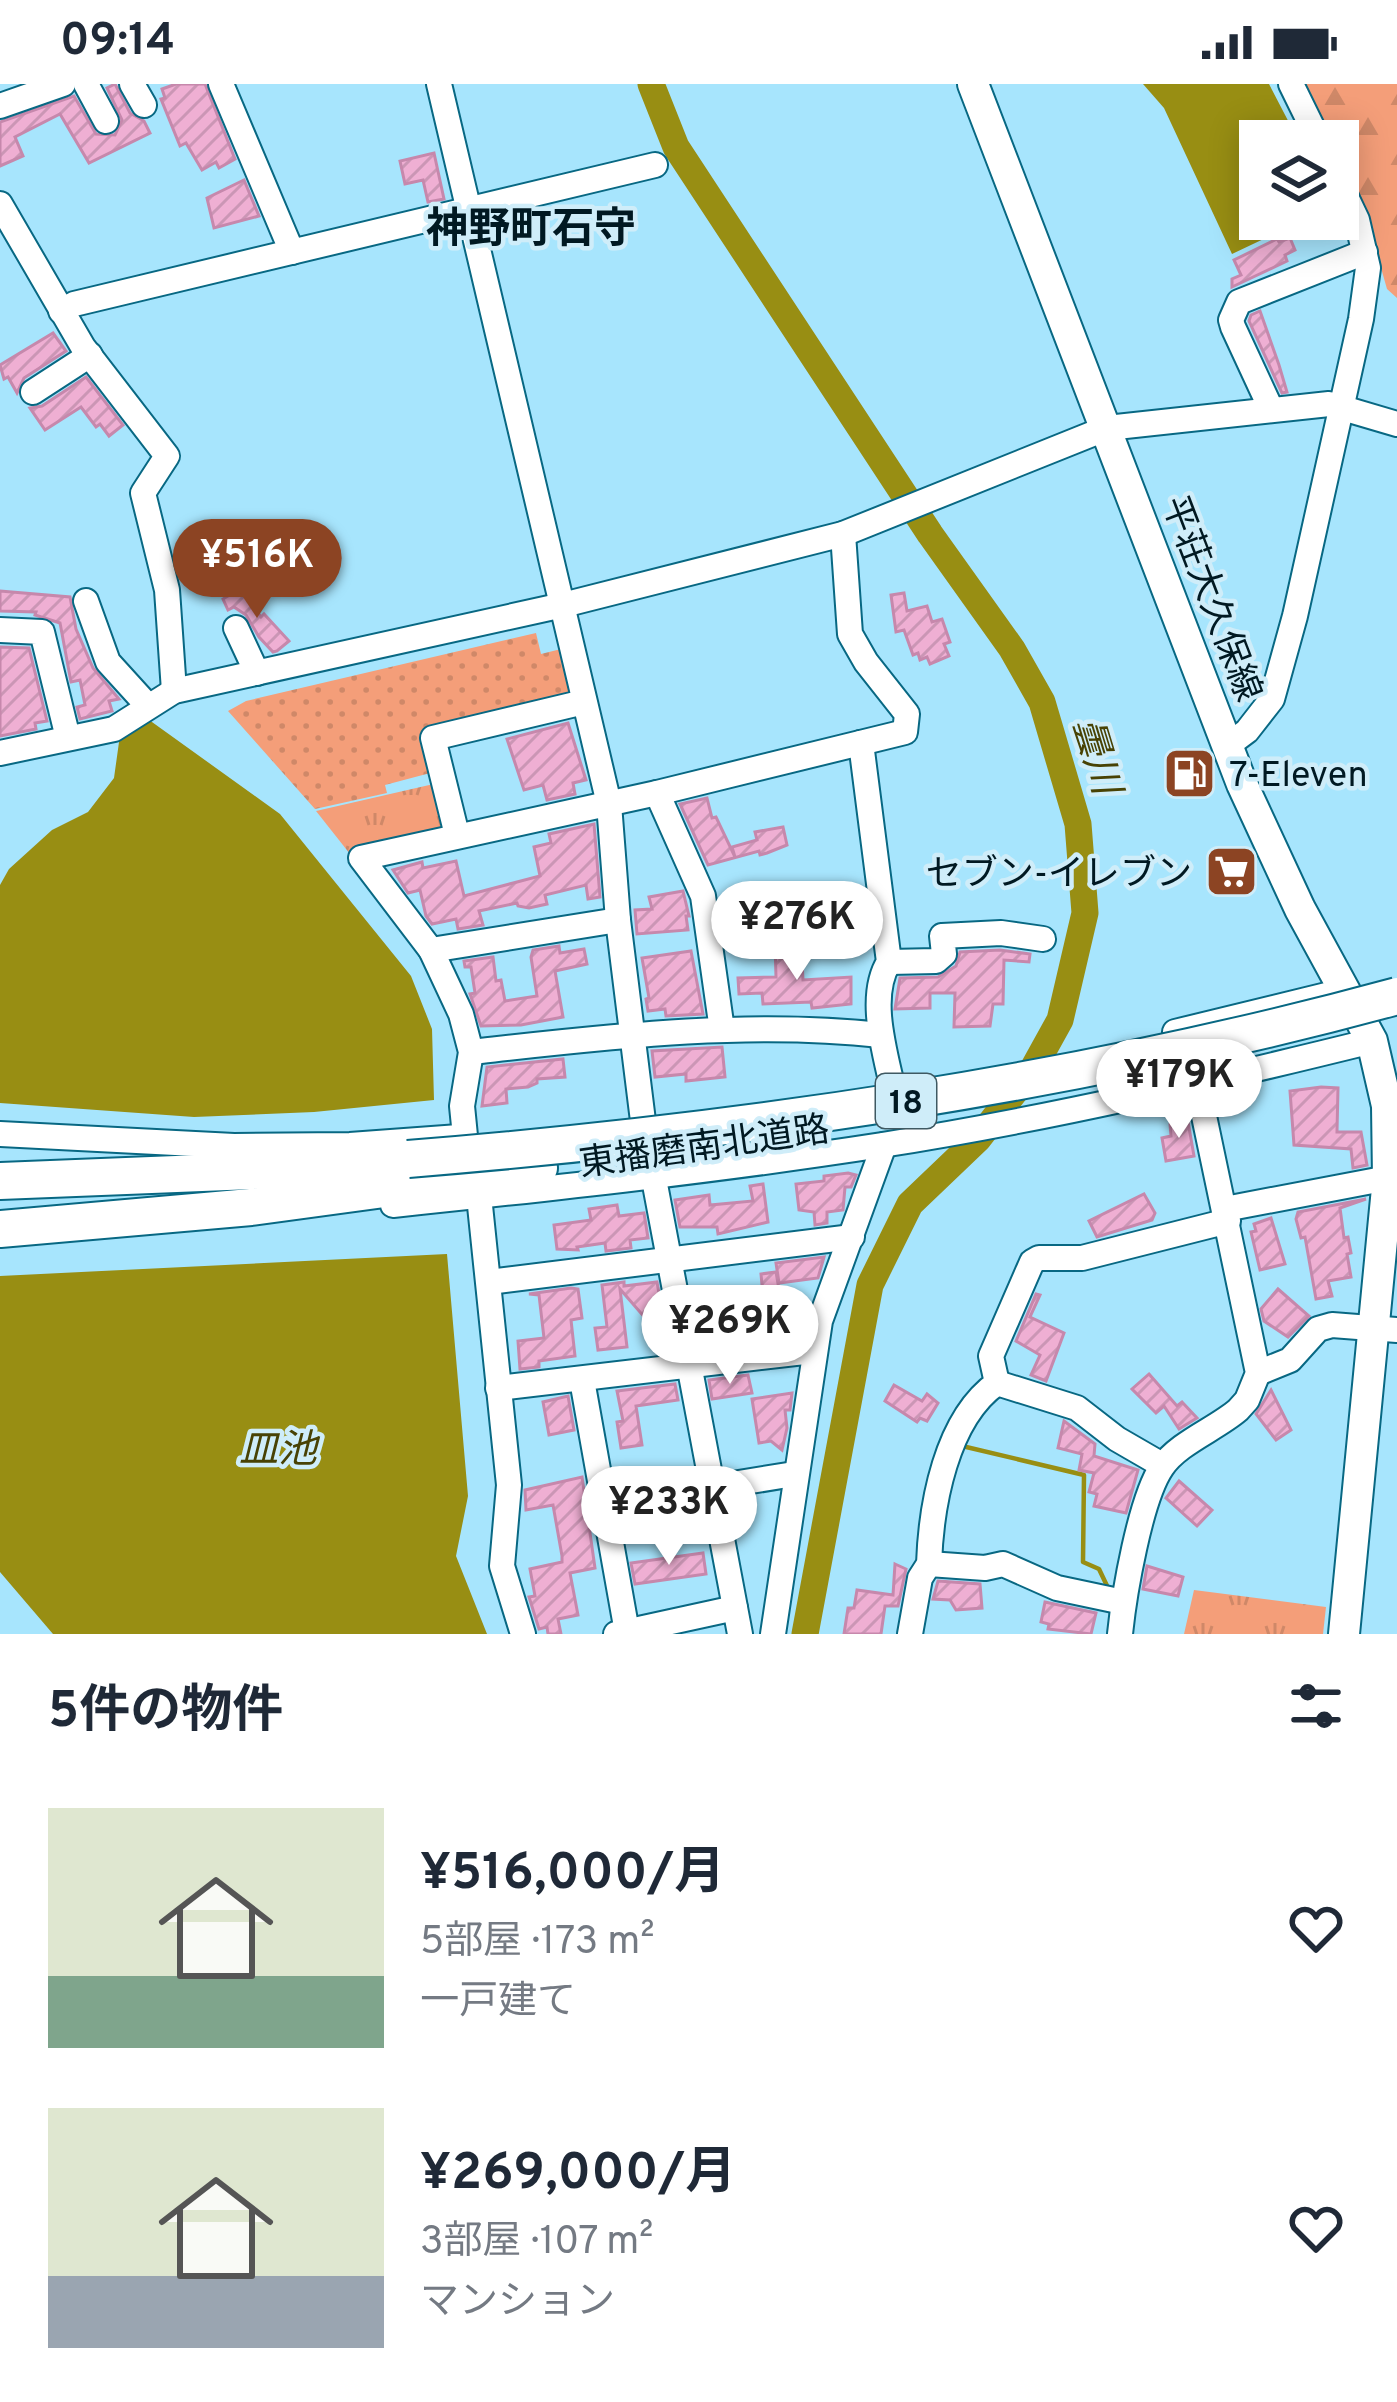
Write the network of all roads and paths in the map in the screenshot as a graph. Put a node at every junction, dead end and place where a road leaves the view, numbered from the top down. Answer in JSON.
{"nodes":[{"id":1,"x":63,"y":84,"type":"edge"},
{"id":2,"x":86,"y":84,"type":"edge"},
{"id":3,"x":221,"y":84,"type":"edge"},
{"id":4,"x":439,"y":84,"type":"edge"},
{"id":5,"x":973,"y":84,"type":"edge"},
{"id":6,"x":1291,"y":84,"type":"edge"},
{"id":7,"x":0,"y":106,"type":"edge"},
{"id":8,"x":1309,"y":120,"type":"edge"},
{"id":9,"x":106,"y":121,"type":"dead end"},
{"id":10,"x":655,"y":165,"type":"dead end"},
{"id":11,"x":0,"y":203,"type":"edge"},
{"id":12,"x":466,"y":210,"type":"junction"},
{"id":13,"x":1359,"y":225,"type":"edge"},
{"id":14,"x":292,"y":252,"type":"junction"},
{"id":15,"x":1365,"y":252,"type":"junction"},
{"id":16,"x":61,"y":311,"type":"junction"},
{"id":17,"x":89,"y":356,"type":"junction"},
{"id":18,"x":33,"y":392,"type":"dead end"},
{"id":19,"x":1342,"y":409,"type":"junction"},
{"id":20,"x":1271,"y":410,"type":"junction"},
{"id":21,"x":1397,"y":424,"type":"edge"},
{"id":22,"x":1106,"y":428,"type":"junction"},
{"id":23,"x":843,"y":534,"type":"junction"},
{"id":24,"x":86,"y":601,"type":"dead end"},
{"id":25,"x":563,"y":605,"type":"junction"},
{"id":26,"x":236,"y":628,"type":"dead end"},
{"id":27,"x":0,"y":630,"type":"edge"},
{"id":28,"x":257,"y":673,"type":"junction"},
{"id":29,"x":174,"y":691,"type":"junction"},
{"id":30,"x":584,"y":702,"type":"junction"},
{"id":31,"x":148,"y":706,"type":"junction"},
{"id":32,"x":68,"y":738,"type":"junction"},
{"id":33,"x":861,"y":743,"type":"junction"},
{"id":34,"x":1227,"y":746,"type":"junction"},
{"id":35,"x":0,"y":754,"type":"edge"},
{"id":36,"x":657,"y":793,"type":"junction"},
{"id":37,"x":610,"y":804,"type":"junction"},
{"id":38,"x":458,"y":835,"type":"junction"},
{"id":39,"x":618,"y":920,"type":"junction"},
{"id":40,"x":1043,"y":939,"type":"dead end"},
{"id":41,"x":431,"y":950,"type":"junction"},
{"id":42,"x":889,"y":962,"type":"junction"},
{"id":43,"x":1347,"y":989,"type":"junction"},
{"id":44,"x":1397,"y":996,"type":"edge"},
{"id":45,"x":1397,"y":1012,"type":"edge"},
{"id":46,"x":1186,"y":1029,"type":"junction"},
{"id":47,"x":722,"y":1030,"type":"junction"},
{"id":48,"x":634,"y":1034,"type":"junction"},
{"id":49,"x":880,"y":1034,"type":"junction"},
{"id":50,"x":1372,"y":1041,"type":"junction"},
{"id":51,"x":471,"y":1052,"type":"junction"},
{"id":52,"x":1197,"y":1084,"type":"junction"},
{"id":53,"x":892,"y":1085,"type":"junction"},
{"id":54,"x":643,"y":1121,"type":"junction"},
{"id":55,"x":0,"y":1134,"type":"edge"},
{"id":56,"x":465,"y":1136,"type":"junction"},
{"id":57,"x":884,"y":1144,"type":"junction"},
{"id":58,"x":407,"y":1159,"type":"junction"},
{"id":59,"x":0,"y":1160,"type":"edge"},
{"id":60,"x":539,"y":1168,"type":"junction"},
{"id":61,"x":656,"y":1176,"type":"junction"},
{"id":62,"x":1388,"y":1178,"type":"junction"},
{"id":63,"x":0,"y":1181,"type":"edge"},
{"id":64,"x":479,"y":1196,"type":"junction"},
{"id":65,"x":0,"y":1204,"type":"edge"},
{"id":66,"x":1226,"y":1215,"type":"junction"},
{"id":67,"x":0,"y":1228,"type":"edge"},
{"id":68,"x":852,"y":1238,"type":"junction"},
{"id":69,"x":0,"y":1240,"type":"edge"},
{"id":70,"x":668,"y":1257,"type":"junction"},
{"id":71,"x":489,"y":1282,"type":"junction"},
{"id":72,"x":1386,"y":1330,"type":"edge"},
{"id":73,"x":813,"y":1351,"type":"junction"},
{"id":74,"x":688,"y":1366,"type":"junction"},
{"id":75,"x":1258,"y":1373,"type":"junction"},
{"id":76,"x":582,"y":1380,"type":"junction"},
{"id":77,"x":997,"y":1383,"type":"junction"},
{"id":78,"x":498,"y":1388,"type":"junction"},
{"id":79,"x":1162,"y":1466,"type":"junction"},
{"id":80,"x":794,"y":1474,"type":"junction"},
{"id":81,"x":714,"y":1487,"type":"junction"},
{"id":82,"x":929,"y":1564,"type":"junction"},
{"id":83,"x":1123,"y":1602,"type":"junction"},
{"id":84,"x":735,"y":1608,"type":"junction"},
{"id":85,"x":621,"y":1633,"type":"edge"},
{"id":86,"x":523,"y":1634,"type":"edge"},
{"id":87,"x":740,"y":1634,"type":"edge"},
{"id":88,"x":773,"y":1634,"type":"edge"},
{"id":89,"x":911,"y":1634,"type":"edge"},
{"id":90,"x":1120,"y":1634,"type":"edge"},
{"id":91,"x":1344,"y":1634,"type":"edge"}],
"edges":[{"from":1,"to":7,"type":"street"},
{"from":2,"to":9,"type":"street"},
{"from":3,"to":14,"type":"street"},
{"from":4,"to":12,"type":"street"},
{"from":5,"to":22,"type":"main road","name":"平荘大久保線"},
{"from":6,"to":8,"type":"street"},
{"from":10,"to":12,"type":"street"},
{"from":11,"to":16,"type":"street"},
{"from":12,"to":14,"type":"street"},
{"from":12,"to":25,"type":"street"},
{"from":13,"to":15,"type":"street"},
{"from":14,"to":16,"type":"street"},
{"from":15,"to":19,"type":"street"},
{"from":15,"to":20,"type":"street"},
{"from":16,"to":17,"type":"street"},
{"from":17,"to":18,"type":"street"},
{"from":17,"to":29,"type":"street"},
{"from":19,"to":20,"type":"street"},
{"from":19,"to":21,"type":"street"},
{"from":19,"to":34,"type":"street"},
{"from":20,"to":22,"type":"street"},
{"from":22,"to":23,"type":"street"},
{"from":22,"to":34,"type":"main road","name":"平荘大久保線"},
{"from":23,"to":25,"type":"street"},
{"from":23,"to":33,"type":"street"},
{"from":24,"to":31,"type":"street"},
{"from":25,"to":28,"type":"street"},
{"from":25,"to":30,"type":"street"},
{"from":26,"to":28,"type":"street"},
{"from":27,"to":32,"type":"street"},
{"from":28,"to":29,"type":"street"},
{"from":29,"to":31,"type":"street"},
{"from":30,"to":37,"type":"street"},
{"from":30,"to":38,"type":"street"},
{"from":31,"to":32,"type":"street"},
{"from":32,"to":35,"type":"street"},
{"from":33,"to":36,"type":"street"},
{"from":33,"to":42,"type":"street"},
{"from":34,"to":43,"type":"main road","name":"平荘大久保線"},
{"from":36,"to":37,"type":"street"},
{"from":36,"to":47,"type":"street"},
{"from":37,"to":38,"type":"street"},
{"from":37,"to":39,"type":"street"},
{"from":38,"to":41,"type":"street"},
{"from":39,"to":41,"type":"street"},
{"from":39,"to":48,"type":"street"},
{"from":40,"to":42,"type":"street"},
{"from":41,"to":51,"type":"street"},
{"from":42,"to":49,"type":"street"},
{"from":43,"to":46,"type":"street"},
{"from":43,"to":50,"type":"main road","name":"平荘大久保線"},
{"from":44,"to":58,"type":"highway","name":"東播磨南北道路","number":"18","bridge":true},
{"from":45,"to":60,"type":"highway","name":"東播磨南北道路","number":"18"},
{"from":46,"to":52,"type":"street"},
{"from":46,"to":53,"type":"street"},
{"from":47,"to":48,"type":"street"},
{"from":47,"to":49,"type":"street"},
{"from":48,"to":51,"type":"street"},
{"from":48,"to":54,"type":"street"},
{"from":49,"to":53,"type":"street"},
{"from":50,"to":52,"type":"street"},
{"from":50,"to":62,"type":"main road","name":"平荘大久保線"},
{"from":51,"to":56,"type":"street"},
{"from":52,"to":57,"type":"street"},
{"from":52,"to":66,"type":"street"},
{"from":53,"to":54,"type":"street"},
{"from":54,"to":56,"type":"street"},
{"from":54,"to":61,"type":"street"},
{"from":55,"to":56,"type":"street"},
{"from":57,"to":61,"type":"street"},
{"from":57,"to":68,"type":"street"},
{"from":58,"to":59,"type":"highway","number":"18"},
{"from":58,"to":63,"type":"highway","name":"東播磨南北道路","number":"18"},
{"from":60,"to":65,"type":"highway","name":"東播磨南北道路","number":"18"},
{"from":60,"to":67,"type":"highway","number":"18"},
{"from":61,"to":64,"type":"street"},
{"from":61,"to":70,"type":"street"},
{"from":62,"to":66,"type":"street"},
{"from":62,"to":72,"type":"main road","name":"平荘大久保線"},
{"from":64,"to":69,"type":"street"},
{"from":64,"to":71,"type":"street"},
{"from":66,"to":75,"type":"street"},
{"from":66,"to":77,"type":"street"},
{"from":68,"to":70,"type":"street"},
{"from":68,"to":73,"type":"street"},
{"from":70,"to":71,"type":"street"},
{"from":70,"to":74,"type":"street"},
{"from":71,"to":78,"type":"street"},
{"from":72,"to":75,"type":"street"},
{"from":72,"to":91,"type":"main road","name":"平荘大久保線"},
{"from":73,"to":74,"type":"street"},
{"from":73,"to":80,"type":"street"},
{"from":74,"to":76,"type":"street"},
{"from":74,"to":81,"type":"street"},
{"from":75,"to":79,"type":"street"},
{"from":76,"to":78,"type":"street"},
{"from":76,"to":85,"type":"street"},
{"from":77,"to":79,"type":"street"},
{"from":77,"to":82,"type":"street"},
{"from":78,"to":86,"type":"street"},
{"from":79,"to":83,"type":"street"},
{"from":80,"to":81,"type":"street"},
{"from":80,"to":88,"type":"street"},
{"from":81,"to":84,"type":"street"},
{"from":82,"to":83,"type":"street"},
{"from":82,"to":89,"type":"street"},
{"from":83,"to":90,"type":"street"},
{"from":84,"to":85,"type":"street"},
{"from":84,"to":87,"type":"street"}]}
